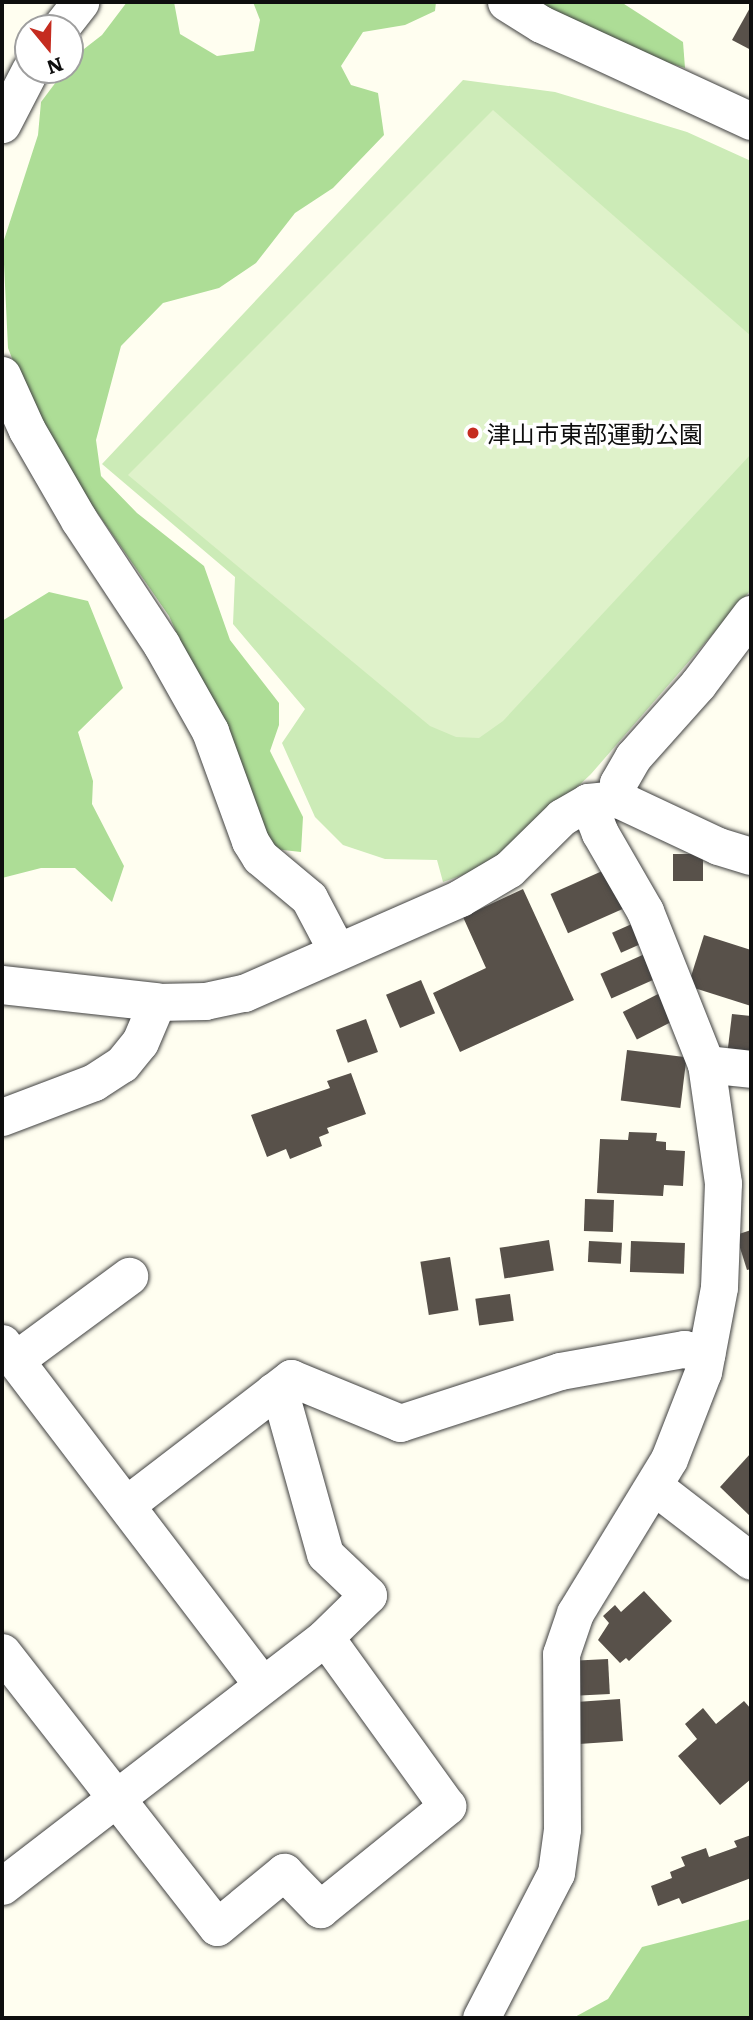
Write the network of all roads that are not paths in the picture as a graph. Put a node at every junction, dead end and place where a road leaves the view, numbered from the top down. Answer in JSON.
{"nodes":[{"id":1,"x":506,"y":2,"type":"edge"},
{"id":2,"x":23,"y":84,"type":"edge"},
{"id":3,"x":751,"y":121,"type":"edge"},
{"id":4,"x":2,"y":124,"type":"edge"},
{"id":5,"x":2,"y":375,"type":"edge"},
{"id":6,"x":751,"y":614,"type":"edge"},
{"id":7,"x":603,"y":801,"type":"junction"},
{"id":8,"x":751,"y":856,"type":"edge"},
{"id":9,"x":337,"y":951,"type":"junction"},
{"id":10,"x":2,"y":985,"type":"edge"},
{"id":11,"x":156,"y":1002,"type":"junction"},
{"id":12,"x":706,"y":1064,"type":"junction"},
{"id":13,"x":751,"y":1069,"type":"edge"},
{"id":14,"x":2,"y":1117,"type":"edge"},
{"id":15,"x":129,"y":1276,"type":"dead end"},
{"id":16,"x":8,"y":1352,"type":"edge"},
{"id":17,"x":706,"y":1354,"type":"junction"},
{"id":18,"x":273,"y":1391,"type":"junction"},
{"id":19,"x":655,"y":1487,"type":"junction"},
{"id":20,"x":127,"y":1504,"type":"junction"},
{"id":21,"x":751,"y":1561,"type":"edge"},
{"id":22,"x":325,"y":1637,"type":"junction"},
{"id":23,"x":2,"y":1652,"type":"edge"},
{"id":24,"x":261,"y":1683,"type":"junction"},
{"id":25,"x":114,"y":1799,"type":"junction"},
{"id":26,"x":2,"y":1886,"type":"edge"},
{"id":27,"x":481,"y":2018,"type":"edge"}],
"edges":[{"from":1,"to":3,"type":"street"},
{"from":2,"to":4,"type":"street"},
{"from":5,"to":9,"type":"street"},
{"from":6,"to":7,"type":"street"},
{"from":7,"to":8,"type":"street"},
{"from":7,"to":9,"type":"street"},
{"from":7,"to":12,"type":"street"},
{"from":9,"to":11,"type":"street"},
{"from":10,"to":11,"type":"street"},
{"from":11,"to":14,"type":"street"},
{"from":12,"to":13,"type":"street"},
{"from":12,"to":17,"type":"street"},
{"from":15,"to":16,"type":"street"},
{"from":16,"to":20,"type":"street"},
{"from":17,"to":18,"type":"street"},
{"from":17,"to":19,"type":"street"},
{"from":18,"to":20,"type":"street"},
{"from":18,"to":22,"type":"street"},
{"from":19,"to":21,"type":"street"},
{"from":19,"to":27,"type":"street"},
{"from":20,"to":24,"type":"street"},
{"from":22,"to":24,"type":"street"},
{"from":22,"to":25,"type":"street"},
{"from":23,"to":25,"type":"street"},
{"from":24,"to":25,"type":"street"},
{"from":25,"to":26,"type":"street"}]}
